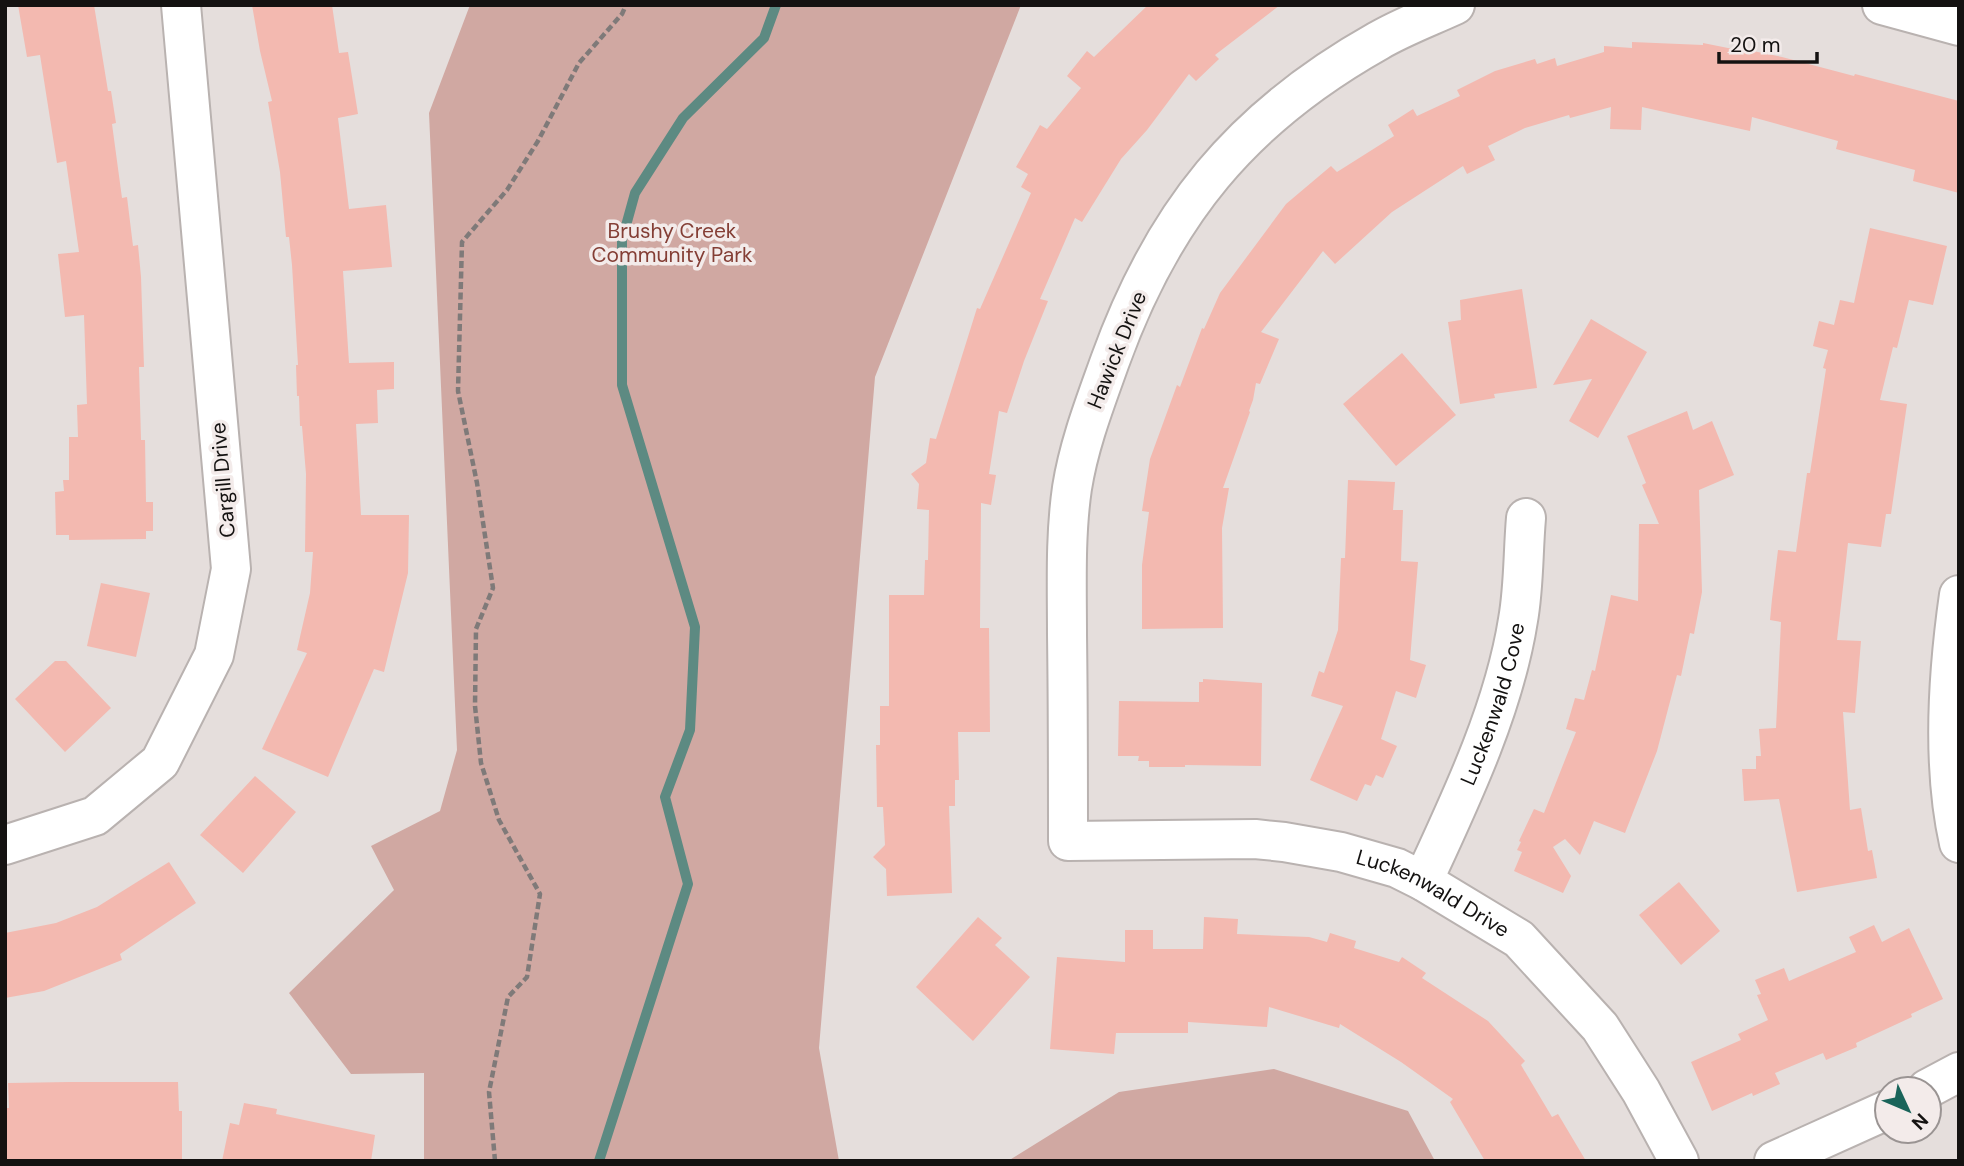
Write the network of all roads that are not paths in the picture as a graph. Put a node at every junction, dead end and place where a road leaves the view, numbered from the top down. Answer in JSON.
{"nodes":[{"id":1,"x":181,"y":5,"type":"edge"},
{"id":2,"x":1455,"y":5,"type":"edge"},
{"id":3,"x":1882,"y":5,"type":"edge"},
{"id":4,"x":1959,"y":26,"type":"edge"},
{"id":5,"x":1526,"y":518,"type":"dead end"},
{"id":6,"x":1959,"y":595,"type":"edge"},
{"id":7,"x":1068,"y":842,"type":"joint"},
{"id":8,"x":1959,"y":843,"type":"edge"},
{"id":9,"x":5,"y":845,"type":"edge"},
{"id":10,"x":1423,"y":881,"type":"junction"},
{"id":11,"x":1959,"y":1072,"type":"edge"},
{"id":12,"x":1943,"y":1080,"type":"edge"},
{"id":13,"x":1873,"y":1116,"type":"edge"},
{"id":14,"x":1679,"y":1161,"type":"edge"},
{"id":15,"x":1774,"y":1161,"type":"edge"}],
"edges":[{"from":1,"to":9,"type":"street","name":"Cargill Drive"},
{"from":2,"to":7,"type":"street","name":"Hawick Drive"},
{"from":3,"to":4,"type":"street"},
{"from":5,"to":10,"type":"street","name":"Luckenwald Cove"},
{"from":6,"to":8,"type":"street"},
{"from":7,"to":10,"type":"street","name":"Luckenwald Drive"},
{"from":10,"to":14,"type":"street","name":"Luckenwald Drive"},
{"from":11,"to":12,"type":"street"},
{"from":13,"to":15,"type":"street"}]}
